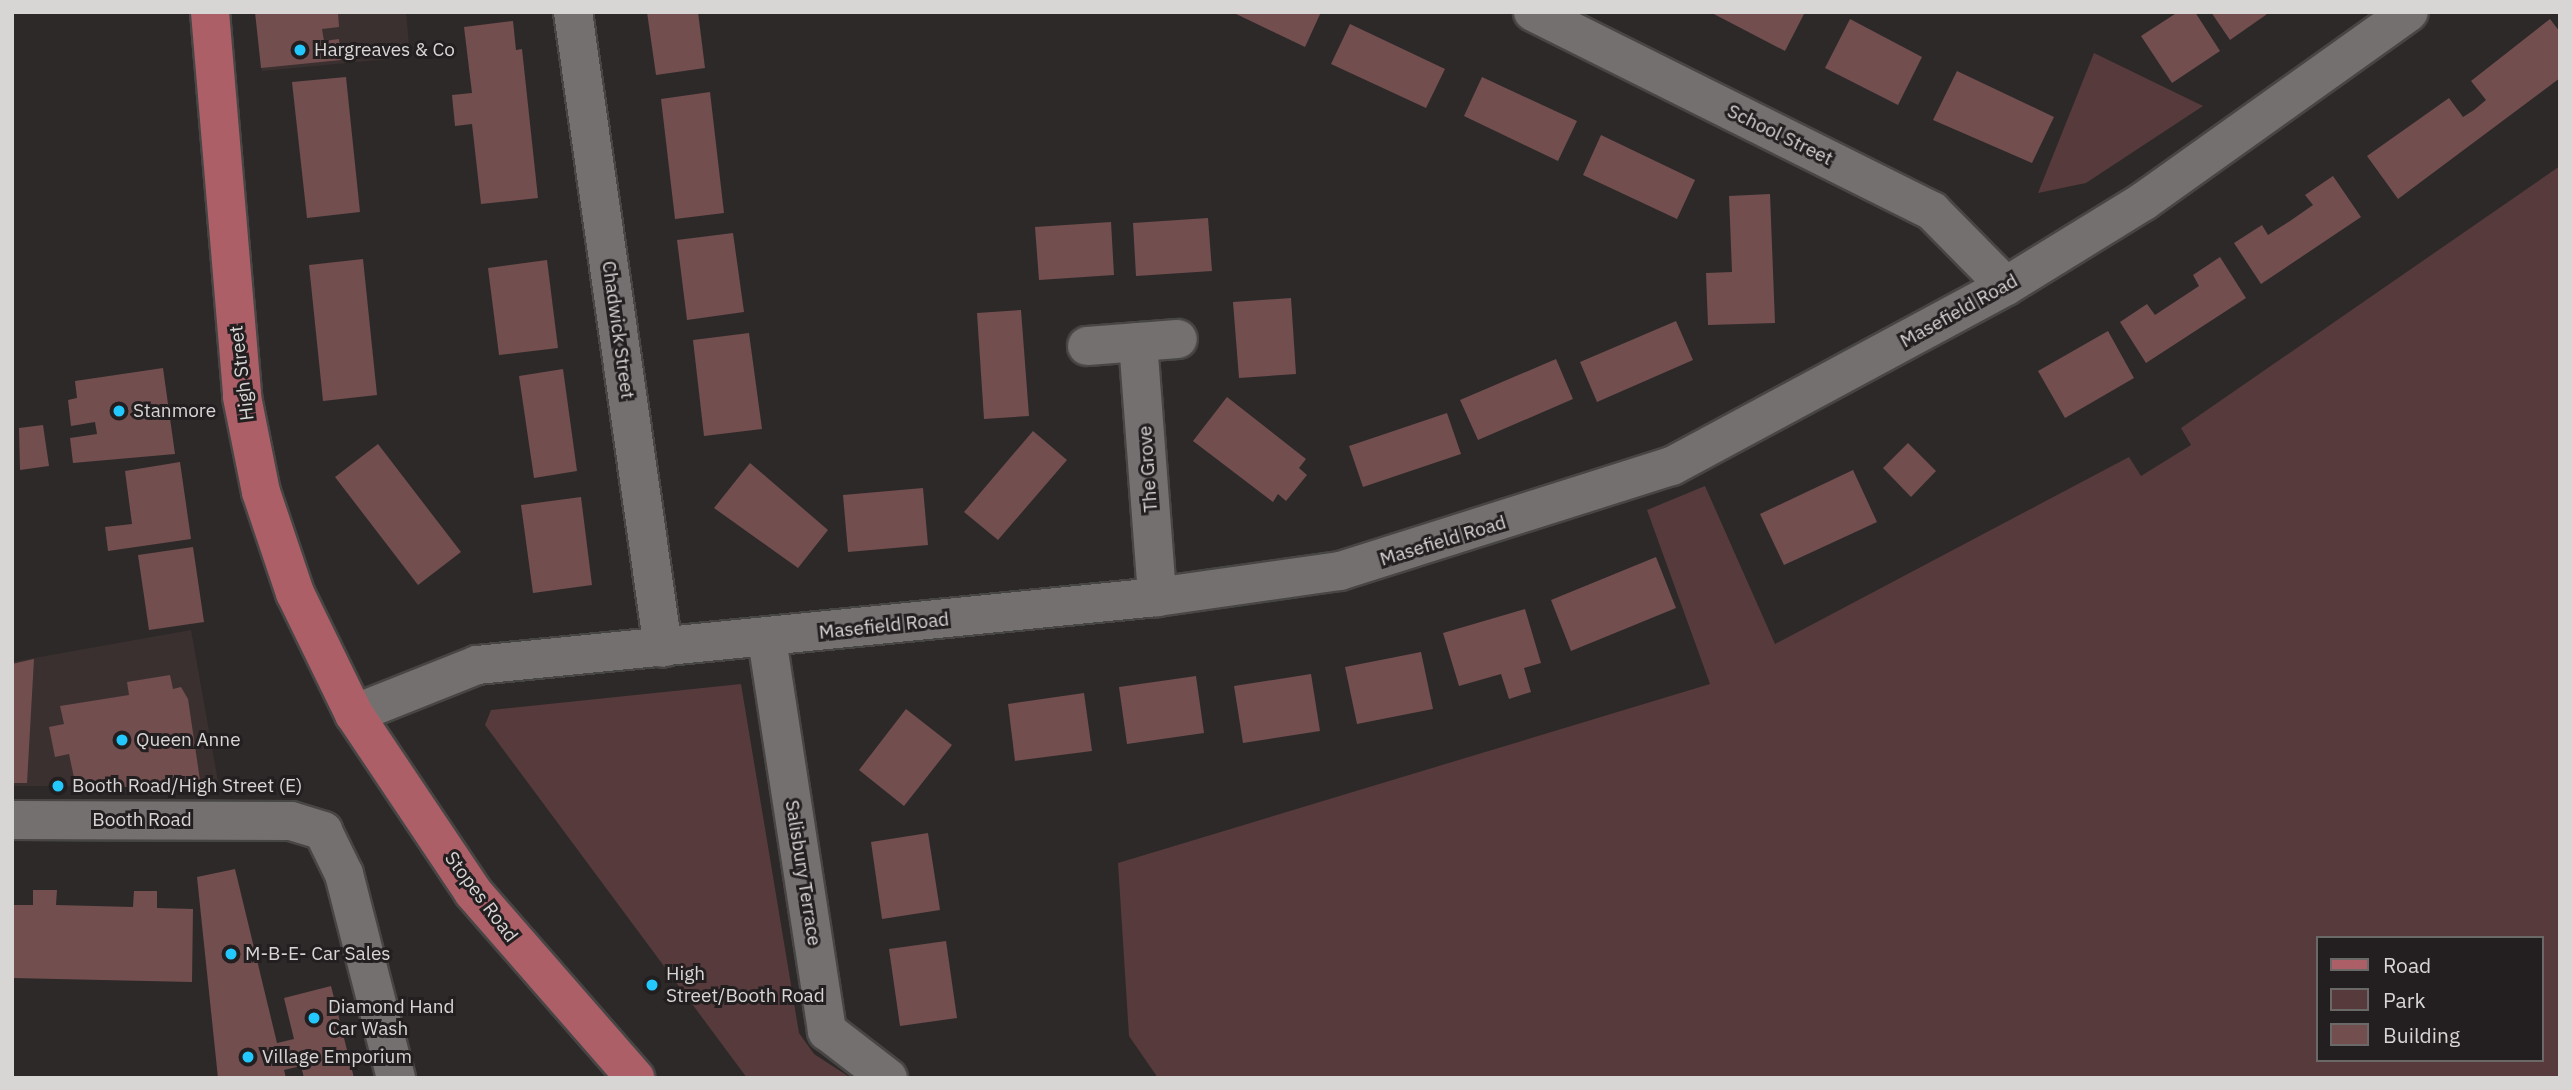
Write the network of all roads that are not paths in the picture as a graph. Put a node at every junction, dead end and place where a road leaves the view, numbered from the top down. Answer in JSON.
{"nodes":[{"id":1,"x":210,"y":12,"type":"edge"},
{"id":2,"x":573,"y":12,"type":"edge"},
{"id":3,"x":1533,"y":12,"type":"edge"},
{"id":4,"x":2409,"y":12,"type":"edge"},
{"id":5,"x":2006,"y":286,"type":"junction"},
{"id":6,"x":1178,"y":340,"type":"dead end"},
{"id":7,"x":1138,"y":342,"type":"junction"},
{"id":8,"x":1087,"y":346,"type":"dead end"},
{"id":9,"x":1157,"y":597,"type":"junction"},
{"id":10,"x":767,"y":639,"type":"junction"},
{"id":11,"x":663,"y":648,"type":"junction"},
{"id":12,"x":354,"y":714,"type":"junction"},
{"id":13,"x":12,"y":820,"type":"edge"},
{"id":14,"x":624,"y":1075,"type":"edge"},
{"id":15,"x":396,"y":1078,"type":"edge"},
{"id":16,"x":888,"y":1078,"type":"edge"}],
"edges":[{"from":1,"to":12,"type":"main road","name":"High Street"},
{"from":2,"to":11,"type":"street","name":"Chadwick Street"},
{"from":3,"to":5,"type":"street","name":"School Street"},
{"from":4,"to":5,"type":"street","name":"Masefield Road"},
{"from":5,"to":9,"type":"street","name":"Masefield Road"},
{"from":6,"to":7,"type":"street"},
{"from":7,"to":8,"type":"street"},
{"from":7,"to":9,"type":"street","name":"The Grove"},
{"from":9,"to":10,"type":"street","name":"Masefield Road"},
{"from":10,"to":11,"type":"street","name":"Masefield Road"},
{"from":10,"to":16,"type":"street","name":"Salisbury Terrace"},
{"from":11,"to":12,"type":"street","name":"Masefield Road"},
{"from":12,"to":14,"type":"main road","name":"Stopes Road"},
{"from":13,"to":15,"type":"street","name":"Booth Road"}]}
